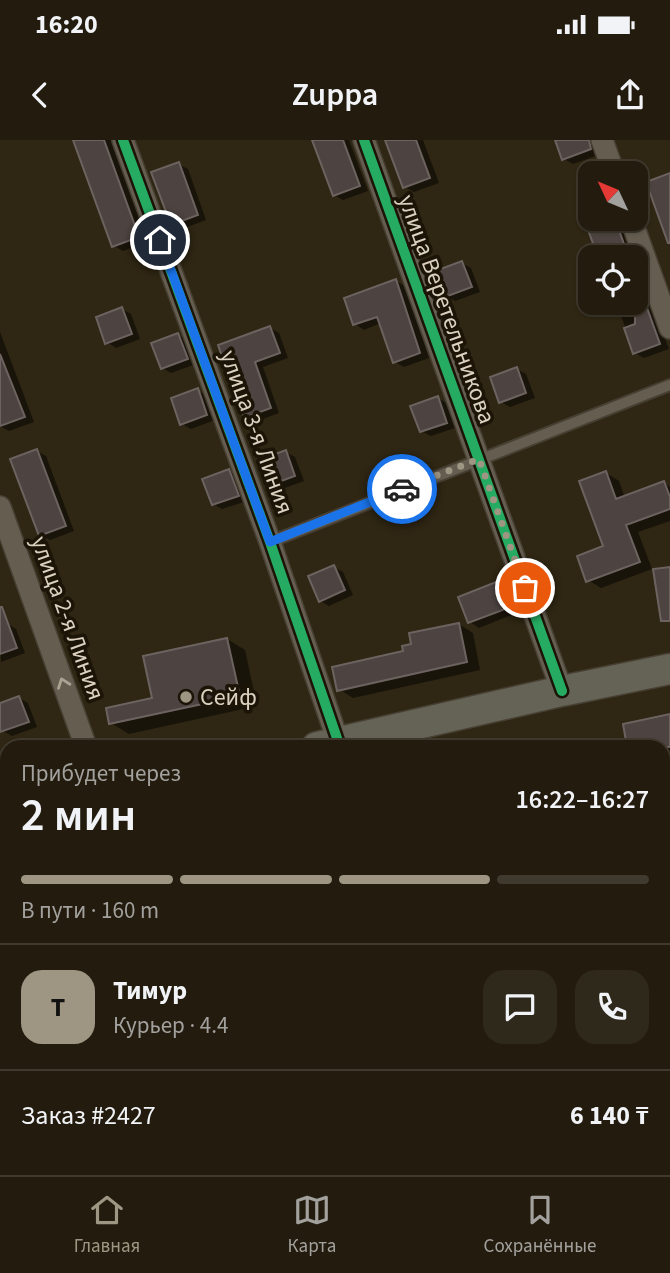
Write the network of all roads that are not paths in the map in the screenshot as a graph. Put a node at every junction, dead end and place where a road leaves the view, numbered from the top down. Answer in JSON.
{"nodes":[{"id":1,"x":123,"y":140,"type":"edge"},
{"id":2,"x":364,"y":140,"type":"edge"},
{"id":3,"x":602,"y":140,"type":"edge"},
{"id":4,"x":610,"y":161,"type":"edge"},
{"id":5,"x":635,"y":231,"type":"edge"},
{"id":6,"x":670,"y":328,"type":"edge"},
{"id":7,"x":670,"y":385,"type":"edge"},
{"id":8,"x":479,"y":459,"type":"junction"},
{"id":9,"x":0,"y":507,"type":"edge"},
{"id":10,"x":270,"y":542,"type":"junction"},
{"id":11,"x":670,"y":669,"type":"edge"},
{"id":12,"x":562,"y":691,"type":"junction"},
{"id":13,"x":83,"y":740,"type":"edge"},
{"id":14,"x":330,"y":740,"type":"edge"},
{"id":15,"x":357,"y":740,"type":"edge"}],
"edges":[{"from":1,"to":10,"type":"street","name":"улица 3-я Линия"},
{"from":2,"to":8,"type":"street","name":"улица Веретельникова"},
{"from":3,"to":4,"type":"street"},
{"from":5,"to":6,"type":"street"},
{"from":7,"to":8,"type":"lane"},
{"from":8,"to":10,"type":"lane"},
{"from":8,"to":12,"type":"street","name":"улица Веретельникова"},
{"from":13,"to":9,"type":"street","name":"улица 2-я Линия","one_way":true},
{"from":10,"to":14,"type":"street","name":"улица 3-я Линия"},
{"from":11,"to":12,"type":"street"},
{"from":12,"to":15,"type":"street"}]}
